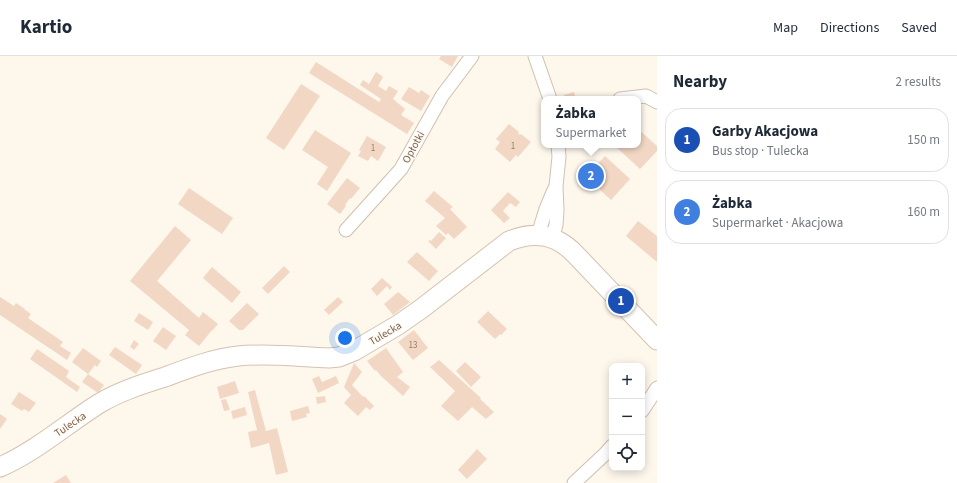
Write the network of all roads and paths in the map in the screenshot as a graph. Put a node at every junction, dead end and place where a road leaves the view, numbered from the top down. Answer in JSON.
{"nodes":[{"id":1,"x":472,"y":56,"type":"edge"},
{"id":2,"x":535,"y":56,"type":"edge"},
{"id":3,"x":549,"y":96,"type":"edge"},
{"id":4,"x":641,"y":97,"type":"edge"},
{"id":5,"x":657,"y":102,"type":"edge"},
{"id":6,"x":558,"y":148,"type":"edge"},
{"id":7,"x":346,"y":230,"type":"dead end"},
{"id":8,"x":545,"y":237,"type":"junction"},
{"id":9,"x":657,"y":340,"type":"edge"},
{"id":10,"x":657,"y":388,"type":"edge"},
{"id":11,"x":645,"y":406,"type":"edge"},
{"id":12,"x":609,"y":450,"type":"edge"},
{"id":13,"x":0,"y":467,"type":"edge"},
{"id":14,"x":574,"y":483,"type":"edge"}],
"edges":[{"from":1,"to":7,"type":"street","name":"Opłotki"},
{"from":2,"to":3,"type":"street"},
{"from":4,"to":5,"type":"street"},
{"from":6,"to":8,"type":"street"},
{"from":8,"to":9,"type":"street"},
{"from":8,"to":13,"type":"street","name":"Tulecka"},
{"from":10,"to":11,"type":"street"},
{"from":12,"to":14,"type":"street"}]}
